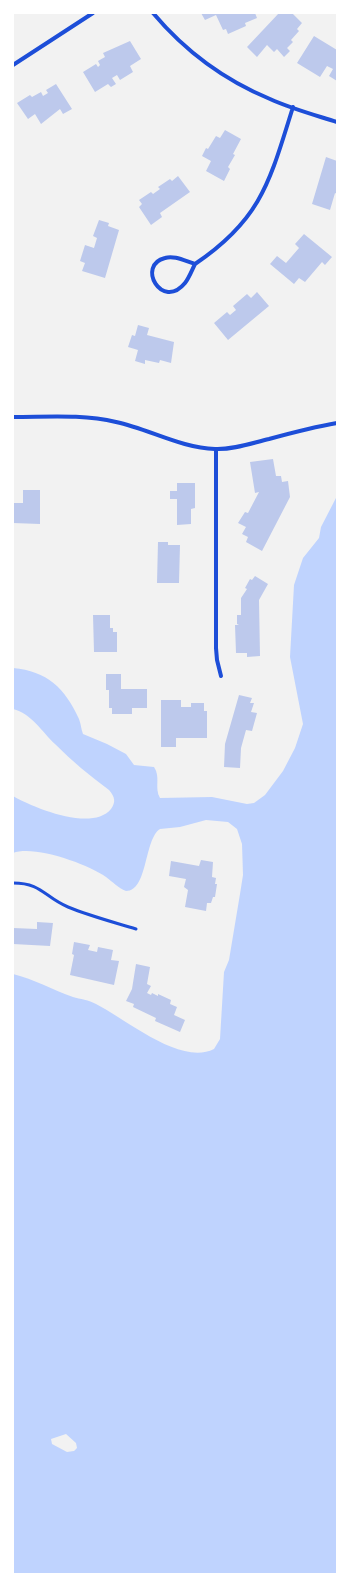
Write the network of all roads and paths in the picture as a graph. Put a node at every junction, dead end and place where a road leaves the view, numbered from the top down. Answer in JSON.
{"nodes":[{"id":1,"x":93,"y":13,"type":"edge"},
{"id":2,"x":153,"y":13,"type":"edge"},
{"id":3,"x":13,"y":65,"type":"edge"},
{"id":4,"x":293,"y":107,"type":"junction"},
{"id":5,"x":337,"y":122,"type":"edge"},
{"id":6,"x":194,"y":264,"type":"junction"},
{"id":7,"x":13,"y":417,"type":"edge"},
{"id":8,"x":337,"y":423,"type":"edge"},
{"id":9,"x":216,"y":449,"type":"junction"},
{"id":10,"x":221,"y":676,"type":"dead end"},
{"id":11,"x":13,"y":883,"type":"edge"},
{"id":12,"x":136,"y":930,"type":"dead end"}],
"edges":[{"from":1,"to":3,"type":"street"},
{"from":2,"to":4,"type":"street"},
{"from":4,"to":5,"type":"street"},
{"from":4,"to":6,"type":"street"},
{"from":6,"to":6,"type":"street"},
{"from":7,"to":9,"type":"street"},
{"from":8,"to":9,"type":"street"},
{"from":9,"to":10,"type":"street"},
{"from":11,"to":12,"type":"lane"}]}
